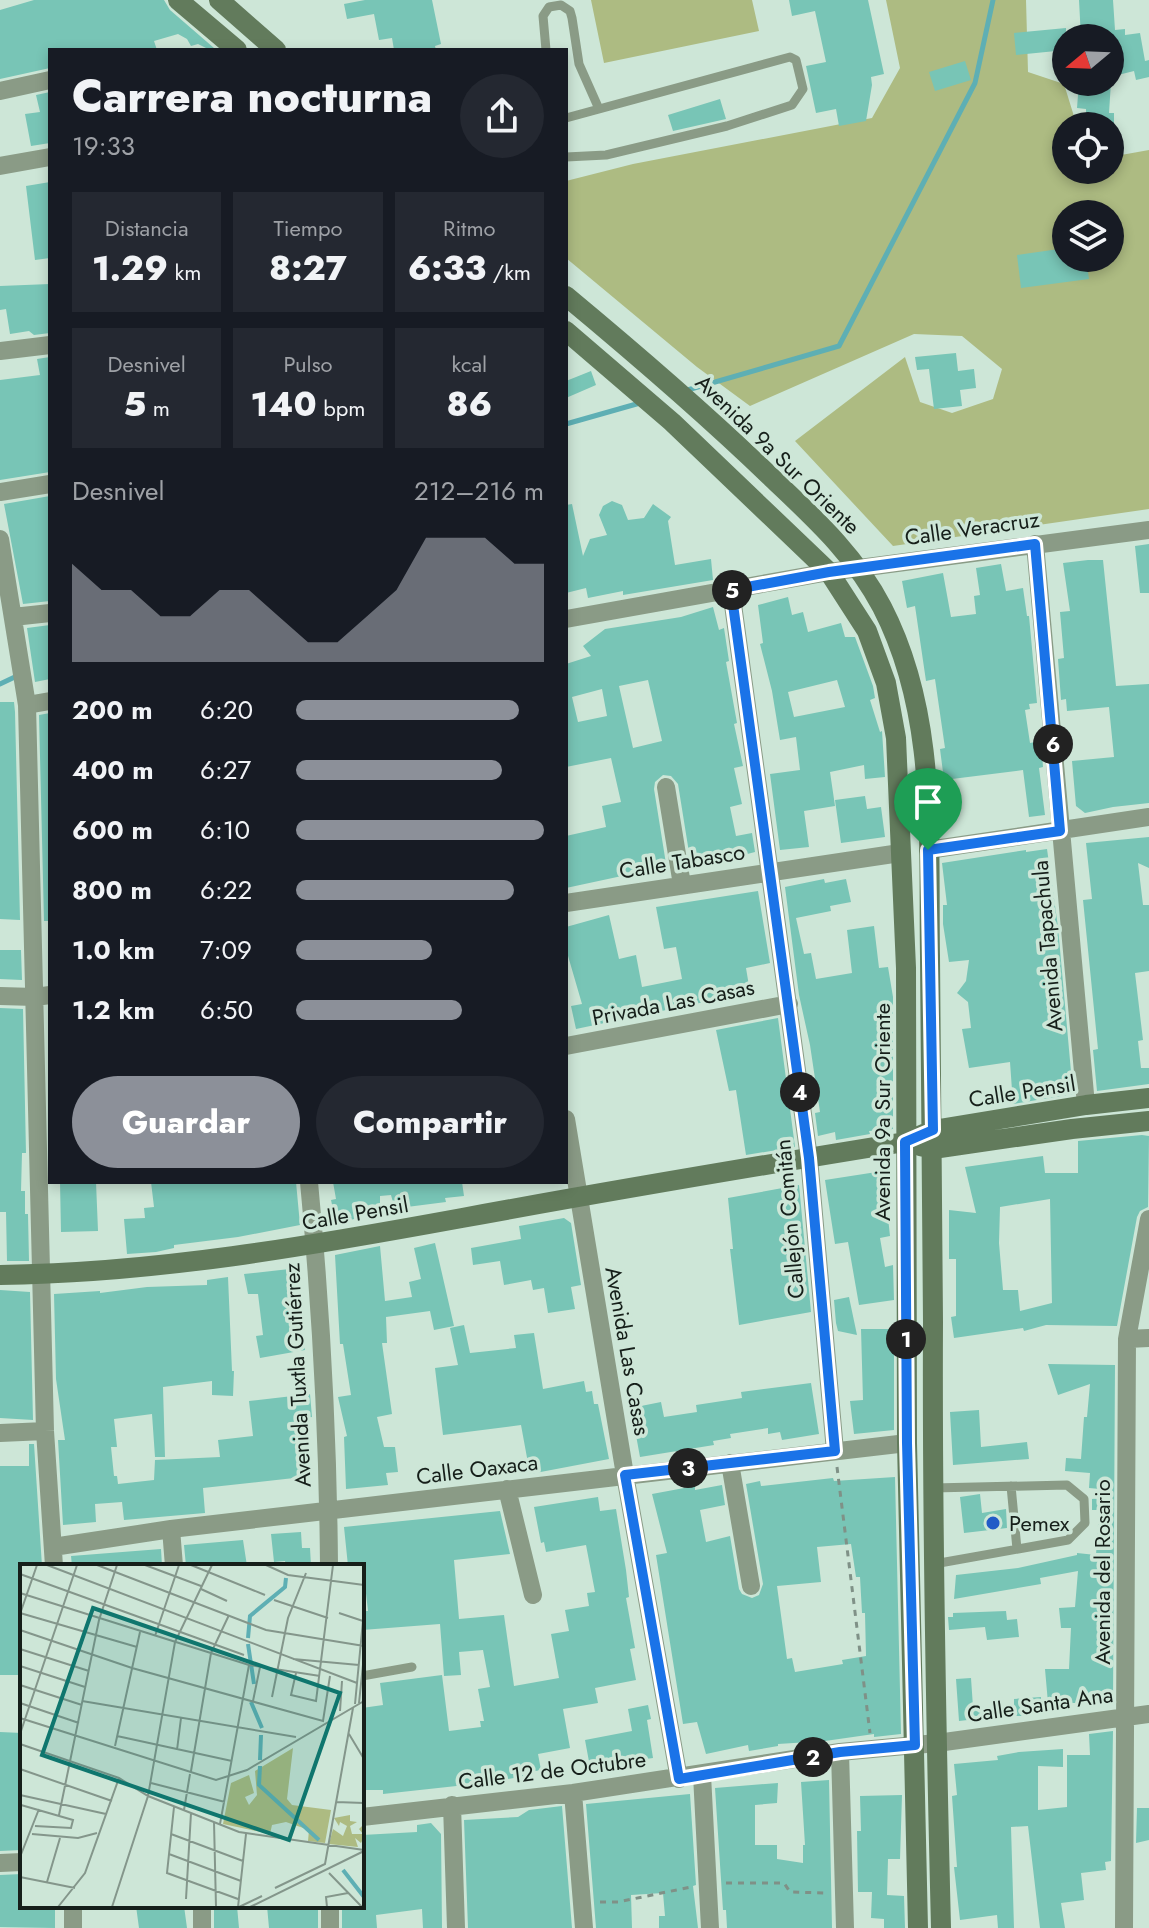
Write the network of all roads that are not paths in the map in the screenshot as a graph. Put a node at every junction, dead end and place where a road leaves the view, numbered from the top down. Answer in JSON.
{"nodes":[{"id":1,"x":178,"y":0,"type":"edge"},
{"id":2,"x":219,"y":0,"type":"edge"},
{"id":3,"x":230,"y":48,"type":"edge"},
{"id":4,"x":274,"y":48,"type":"edge"},
{"id":5,"x":546,"y":48,"type":"edge"},
{"id":6,"x":48,"y":80,"type":"edge"},
{"id":7,"x":0,"y":91,"type":"edge"},
{"id":8,"x":599,"y":109,"type":"junction"},
{"id":9,"x":568,"y":117,"type":"edge"},
{"id":10,"x":48,"y":157,"type":"edge"},
{"id":11,"x":568,"y":157,"type":"edge"},
{"id":12,"x":0,"y":166,"type":"edge"},
{"id":13,"x":568,"y":298,"type":"edge"},
{"id":14,"x":568,"y":333,"type":"edge"},
{"id":15,"x":48,"y":345,"type":"edge"},
{"id":16,"x":0,"y":351,"type":"edge"},
{"id":17,"x":48,"y":484,"type":"edge"},
{"id":18,"x":0,"y":492,"type":"edge"},
{"id":19,"x":1149,"y":530,"type":"edge"},
{"id":20,"x":0,"y":539,"type":"edge"},
{"id":21,"x":1035,"y":544,"type":"junction"},
{"id":22,"x":859,"y":568,"type":"junction"},
{"id":23,"x":829,"y":572,"type":"junction"},
{"id":24,"x":731,"y":590,"type":"junction"},
{"id":25,"x":48,"y":613,"type":"edge"},
{"id":26,"x":13,"y":617,"type":"junction"},
{"id":27,"x":568,"y":619,"type":"edge"},
{"id":28,"x":26,"y":696,"type":"junction"},
{"id":29,"x":48,"y":701,"type":"edge"},
{"id":30,"x":666,"y":787,"type":"dead end"},
{"id":31,"x":1149,"y":817,"type":"edge"},
{"id":32,"x":1060,"y":831,"type":"junction"},
{"id":33,"x":928,"y":850,"type":"junction"},
{"id":34,"x":900,"y":853,"type":"junction"},
{"id":35,"x":770,"y":872,"type":"junction"},
{"id":36,"x":682,"y":885,"type":"junction"},
{"id":37,"x":568,"y":903,"type":"edge"},
{"id":38,"x":0,"y":996,"type":"edge"},
{"id":39,"x":42,"y":996,"type":"edge"},
{"id":40,"x":789,"y":1004,"type":"junction"},
{"id":41,"x":568,"y":1046,"type":"edge"},
{"id":42,"x":1149,"y":1098,"type":"edge"},
{"id":43,"x":1086,"y":1105,"type":"junction"},
{"id":44,"x":1149,"y":1121,"type":"edge"},
{"id":45,"x":568,"y":1132,"type":"edge"},
{"id":46,"x":933,"y":1140,"type":"junction"},
{"id":47,"x":905,"y":1142,"type":"junction"},
{"id":48,"x":809,"y":1158,"type":"junction"},
{"id":49,"x":309,"y":1184,"type":"edge"},
{"id":50,"x":578,"y":1198,"type":"junction"},
{"id":51,"x":1149,"y":1219,"type":"edge"},
{"id":52,"x":315,"y":1246,"type":"junction"},
{"id":53,"x":42,"y":1274,"type":"junction"},
{"id":54,"x":0,"y":1275,"type":"edge"},
{"id":55,"x":1149,"y":1338,"type":"edge"},
{"id":56,"x":1127,"y":1339,"type":"junction"},
{"id":57,"x":45,"y":1431,"type":"junction"},
{"id":58,"x":0,"y":1433,"type":"edge"},
{"id":59,"x":907,"y":1443,"type":"junction"},
{"id":60,"x":835,"y":1451,"type":"junction"},
{"id":61,"x":730,"y":1463,"type":"junction"},
{"id":62,"x":625,"y":1475,"type":"junction"},
{"id":63,"x":1011,"y":1486,"type":"junction"},
{"id":64,"x":933,"y":1488,"type":"junction"},
{"id":65,"x":507,"y":1489,"type":"junction"},
{"id":66,"x":328,"y":1511,"type":"junction"},
{"id":67,"x":171,"y":1529,"type":"junction"},
{"id":68,"x":53,"y":1547,"type":"junction"},
{"id":69,"x":1017,"y":1549,"type":"junction"},
{"id":70,"x":54,"y":1564,"type":"edge"},
{"id":71,"x":174,"y":1564,"type":"edge"},
{"id":72,"x":329,"y":1564,"type":"edge"},
{"id":73,"x":934,"y":1564,"type":"junction"},
{"id":74,"x":751,"y":1586,"type":"dead end"},
{"id":75,"x":533,"y":1595,"type":"dead end"},
{"id":76,"x":412,"y":1667,"type":"dead end"},
{"id":77,"x":364,"y":1676,"type":"edge"},
{"id":78,"x":1149,"y":1714,"type":"edge"},
{"id":79,"x":1126,"y":1717,"type":"junction"},
{"id":80,"x":937,"y":1743,"type":"junction"},
{"id":81,"x":915,"y":1745,"type":"junction"},
{"id":82,"x":840,"y":1752,"type":"junction"},
{"id":83,"x":702,"y":1775,"type":"junction"},
{"id":84,"x":679,"y":1779,"type":"junction"},
{"id":85,"x":573,"y":1793,"type":"junction"},
{"id":86,"x":452,"y":1805,"type":"junction"},
{"id":87,"x":364,"y":1817,"type":"edge"},
{"id":88,"x":20,"y":1862,"type":"edge"},
{"id":89,"x":0,"y":1863,"type":"edge"},
{"id":90,"x":456,"y":1928,"type":"edge"},
{"id":91,"x":584,"y":1928,"type":"edge"},
{"id":92,"x":710,"y":1928,"type":"edge"},
{"id":93,"x":845,"y":1928,"type":"edge"},
{"id":94,"x":918,"y":1928,"type":"edge"},
{"id":95,"x":941,"y":1928,"type":"edge"},
{"id":96,"x":1124,"y":1928,"type":"edge"}],
"edges":[{"from":1,"to":3,"type":"main road"},
{"from":2,"to":4,"type":"main road"},
{"from":5,"to":8,"type":"lane"},
{"from":6,"to":7,"type":"street"},
{"from":8,"to":9,"type":"lane"},
{"from":8,"to":11,"type":"lane"},
{"from":10,"to":12,"type":"street"},
{"from":13,"to":22,"type":"main road","name":"Avenida 9a Sur Oriente"},
{"from":14,"to":23,"type":"main road","name":"Avenida 9a Sur Oriente"},
{"from":15,"to":16,"type":"street"},
{"from":17,"to":18,"type":"street"},
{"from":19,"to":21,"type":"street","name":"Calle Veracruz"},
{"from":20,"to":26,"type":"street"},
{"from":21,"to":22,"type":"street","name":"Calle Veracruz"},
{"from":21,"to":32,"type":"street","name":"Avenida Tapachula"},
{"from":22,"to":23,"type":"street","name":"Calle Veracruz"},
{"from":22,"to":33,"type":"main road","name":"Avenida 9a Sur Oriente"},
{"from":23,"to":24,"type":"street","name":"Calle Veracruz"},
{"from":23,"to":34,"type":"main road","name":"Avenida 9a Sur Oriente"},
{"from":24,"to":27,"type":"street","name":"Calle Veracruz"},
{"from":24,"to":35,"type":"street","name":"Callejón Comitán"},
{"from":25,"to":26,"type":"street"},
{"from":26,"to":28,"type":"street"},
{"from":28,"to":29,"type":"street"},
{"from":28,"to":39,"type":"street"},
{"from":30,"to":36,"type":"street"},
{"from":31,"to":32,"type":"street"},
{"from":32,"to":33,"type":"street"},
{"from":32,"to":43,"type":"street","name":"Avenida Tapachula"},
{"from":33,"to":46,"type":"main road","name":"Avenida 9a Sur Oriente"},
{"from":34,"to":35,"type":"street","name":"Calle Tabasco"},
{"from":34,"to":47,"type":"main road","name":"Avenida 9a Sur Oriente"},
{"from":35,"to":36,"type":"street","name":"Calle Tabasco"},
{"from":35,"to":40,"type":"street","name":"Callejón Comitán"},
{"from":36,"to":37,"type":"street","name":"Calle Tabasco"},
{"from":38,"to":39,"type":"street"},
{"from":39,"to":53,"type":"street"},
{"from":40,"to":41,"type":"street","name":"Privada Las Casas"},
{"from":40,"to":48,"type":"street","name":"Callejón Comitán"},
{"from":42,"to":43,"type":"main road","name":"Calle Pensil"},
{"from":43,"to":46,"type":"main road","name":"Calle Pensil"},
{"from":44,"to":46,"type":"main road","name":"Calle Pensil"},
{"from":45,"to":50,"type":"street","name":"Avenida Las Casas"},
{"from":46,"to":47,"type":"main road","name":"Calle Pensil"},
{"from":46,"to":64,"type":"main road","name":"Avenida 9a Sur Oriente"},
{"from":47,"to":48,"type":"main road","name":"Calle Pensil"},
{"from":47,"to":59,"type":"main road","name":"Avenida 9a Sur Oriente"},
{"from":48,"to":50,"type":"main road","name":"Calle Pensil"},
{"from":48,"to":60,"type":"street","name":"Callejón Comitán"},
{"from":49,"to":52,"type":"street","name":"Avenida Tuxtla Gutiérrez"},
{"from":50,"to":52,"type":"main road","name":"Calle Pensil"},
{"from":50,"to":62,"type":"street","name":"Avenida Las Casas"},
{"from":51,"to":56,"type":"street","name":"Avenida del Rosario"},
{"from":52,"to":53,"type":"main road","name":"Calle Pensil"},
{"from":52,"to":66,"type":"street","name":"Avenida Tuxtla Gutiérrez"},
{"from":53,"to":54,"type":"main road","name":"Calle Pensil"},
{"from":53,"to":57,"type":"street"},
{"from":55,"to":56,"type":"street"},
{"from":56,"to":79,"type":"street","name":"Avenida del Rosario"},
{"from":57,"to":58,"type":"street"},
{"from":57,"to":68,"type":"street"},
{"from":59,"to":60,"type":"street","name":"Calle Oaxaca"},
{"from":59,"to":81,"type":"main road","name":"Avenida 9a Sur Oriente"},
{"from":60,"to":61,"type":"street","name":"Calle Oaxaca"},
{"from":61,"to":62,"type":"street","name":"Calle Oaxaca"},
{"from":61,"to":74,"type":"street"},
{"from":62,"to":65,"type":"street","name":"Calle Oaxaca"},
{"from":62,"to":84,"type":"street","name":"Avenida Las Casas"},
{"from":63,"to":64,"type":"lane"},
{"from":63,"to":69,"type":"lane"},
{"from":63,"to":69,"type":"lane"},
{"from":64,"to":73,"type":"main road","name":"Avenida 9a Sur Oriente"},
{"from":65,"to":66,"type":"street","name":"Calle Oaxaca"},
{"from":65,"to":75,"type":"street"},
{"from":66,"to":67,"type":"street","name":"Calle Oaxaca"},
{"from":66,"to":72,"type":"street","name":"Avenida Tuxtla Gutiérrez"},
{"from":67,"to":68,"type":"street","name":"Calle Oaxaca"},
{"from":67,"to":71,"type":"street"},
{"from":68,"to":70,"type":"street"},
{"from":69,"to":73,"type":"lane"},
{"from":73,"to":80,"type":"main road","name":"Avenida 9a Sur Oriente"},
{"from":76,"to":77,"type":"lane"},
{"from":78,"to":79,"type":"street","name":"Calle Santa Ana"},
{"from":79,"to":80,"type":"street","name":"Calle Santa Ana"},
{"from":79,"to":96,"type":"street","name":"Avenida del Rosario"},
{"from":80,"to":81,"type":"street","name":"Calle 12 de Octubre"},
{"from":80,"to":95,"type":"main road","name":"Avenida 9a Sur Oriente"},
{"from":81,"to":82,"type":"street","name":"Calle 12 de Octubre"},
{"from":81,"to":94,"type":"main road","name":"Avenida 9a Sur Oriente"},
{"from":82,"to":83,"type":"street","name":"Calle 12 de Octubre"},
{"from":82,"to":93,"type":"street"},
{"from":83,"to":84,"type":"street","name":"Calle 12 de Octubre"},
{"from":83,"to":92,"type":"street"},
{"from":84,"to":85,"type":"street","name":"Calle 12 de Octubre"},
{"from":85,"to":86,"type":"street","name":"Calle 12 de Octubre"},
{"from":85,"to":91,"type":"street"},
{"from":86,"to":87,"type":"street","name":"Calle 12 de Octubre"},
{"from":86,"to":90,"type":"street"},
{"from":88,"to":89,"type":"street"}]}
